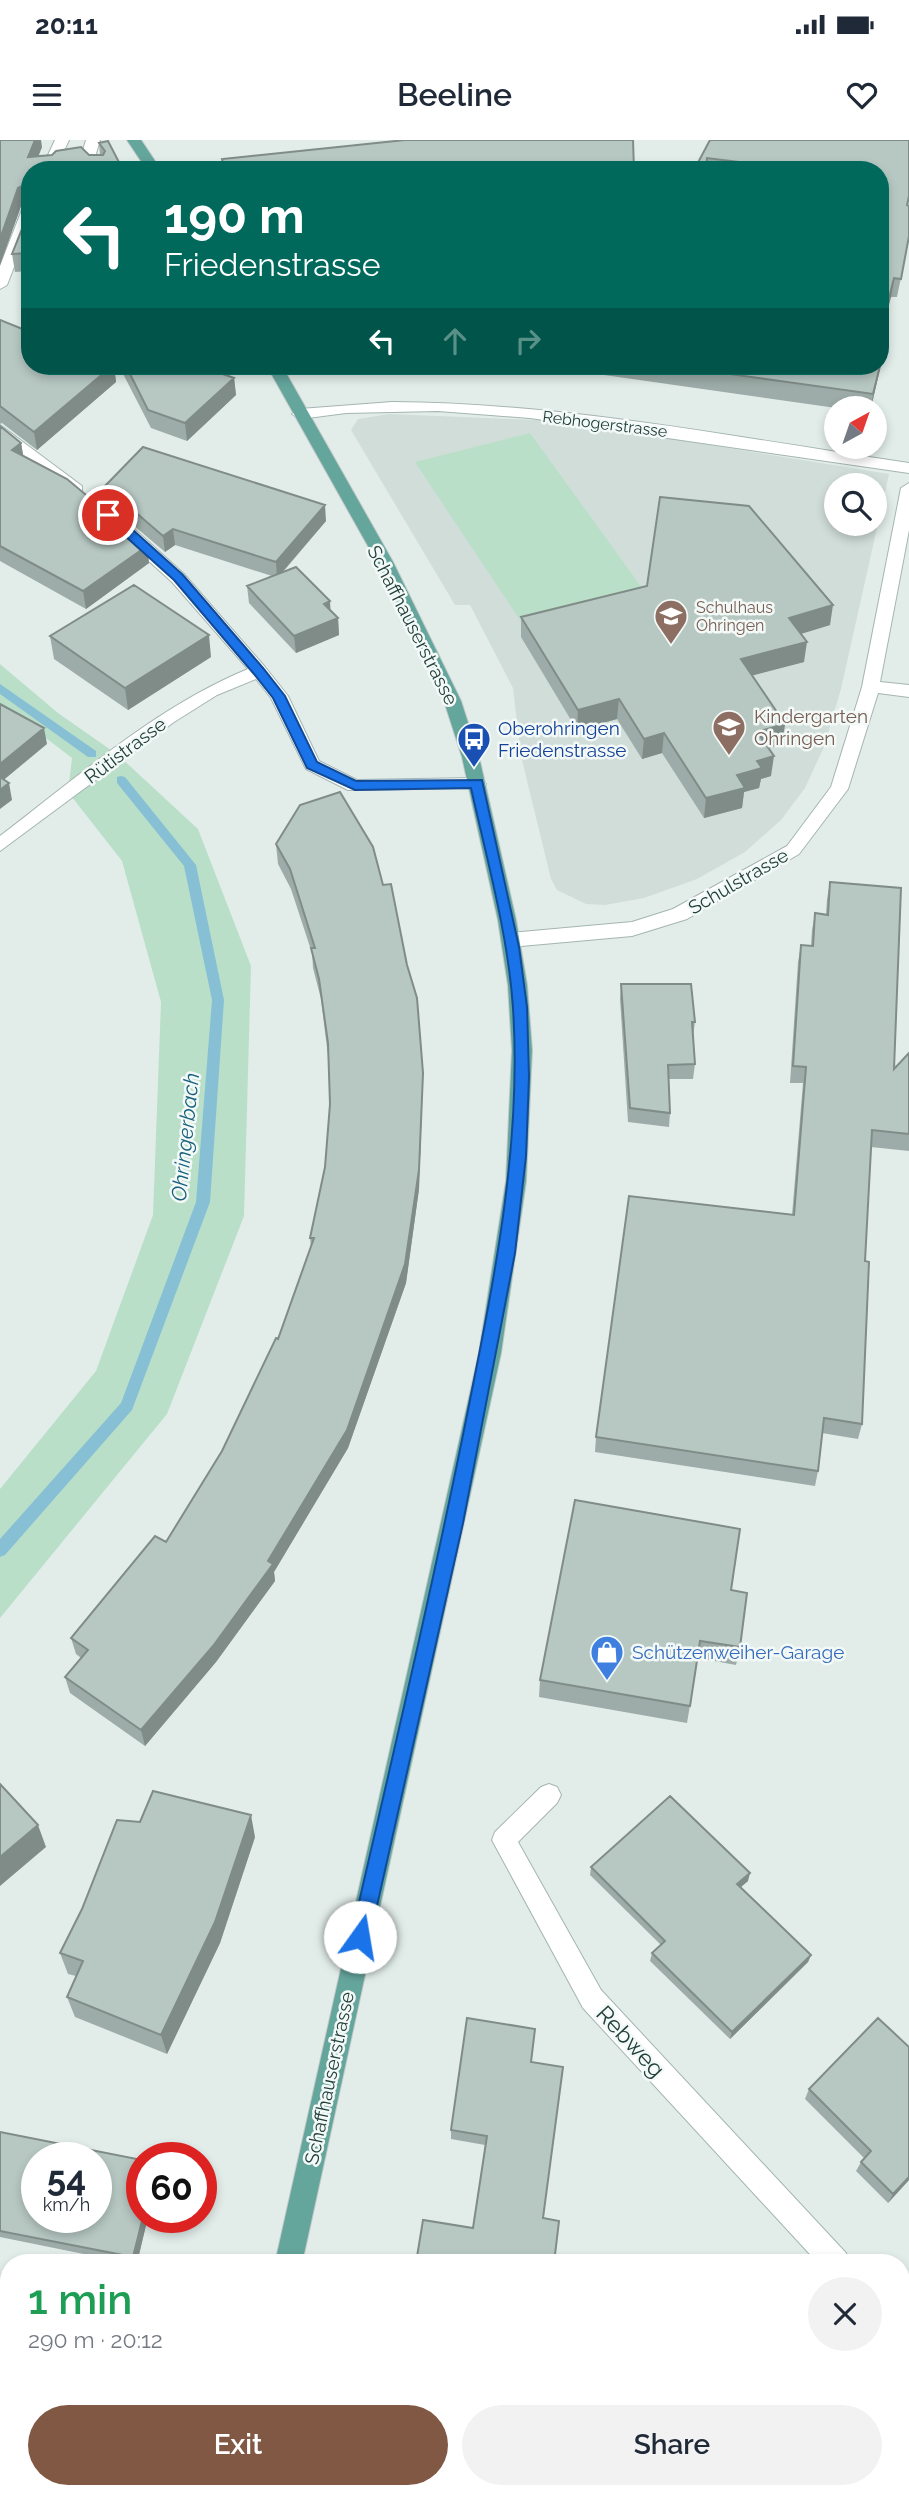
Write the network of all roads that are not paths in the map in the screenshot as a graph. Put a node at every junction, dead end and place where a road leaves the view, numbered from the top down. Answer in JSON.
{"nodes":[{"id":1,"x":62,"y":140,"type":"edge"},
{"id":2,"x":93,"y":140,"type":"edge"},
{"id":3,"x":134,"y":140,"type":"edge"},
{"id":4,"x":52,"y":161,"type":"edge"},
{"id":5,"x":92,"y":161,"type":"edge"},
{"id":6,"x":147,"y":161,"type":"edge"},
{"id":7,"x":21,"y":230,"type":"edge"},
{"id":8,"x":0,"y":285,"type":"edge"},
{"id":9,"x":279,"y":375,"type":"edge"},
{"id":10,"x":300,"y":414,"type":"junction"},
{"id":11,"x":0,"y":430,"type":"edge"},
{"id":12,"x":909,"y":468,"type":"edge"},
{"id":13,"x":909,"y":488,"type":"edge"},
{"id":14,"x":259,"y":671,"type":"junction"},
{"id":15,"x":870,"y":687,"type":"junction"},
{"id":16,"x":909,"y":691,"type":"edge"},
{"id":17,"x":477,"y":784,"type":"junction"},
{"id":18,"x":0,"y":845,"type":"edge"},
{"id":19,"x":510,"y":940,"type":"junction"},
{"id":20,"x":549,"y":1796,"type":"dead end"},
{"id":21,"x":290,"y":2254,"type":"edge"},
{"id":22,"x":828,"y":2254,"type":"edge"}],
"edges":[{"from":1,"to":4,"type":"street"},
{"from":2,"to":5,"type":"street"},
{"from":3,"to":6,"type":"main road"},
{"from":7,"to":8,"type":"street"},
{"from":9,"to":10,"type":"main road","name":"Schaffhauserstrasse"},
{"from":10,"to":12,"type":"street","name":"Rebhogerstrasse"},
{"from":10,"to":17,"type":"main road","name":"Schaffhauserstrasse"},
{"from":11,"to":14,"type":"street"},
{"from":13,"to":15,"type":"street","name":"Schulstrasse"},
{"from":14,"to":17,"type":"street"},
{"from":14,"to":18,"type":"street","name":"Rütistrasse"},
{"from":15,"to":16,"type":"street"},
{"from":15,"to":19,"type":"street","name":"Schulstrasse"},
{"from":17,"to":19,"type":"main road","name":"Schaffhauserstrasse"},
{"from":19,"to":21,"type":"main road","name":"Schaffhauserstrasse"},
{"from":20,"to":22,"type":"street","name":"Rebweg"}]}
